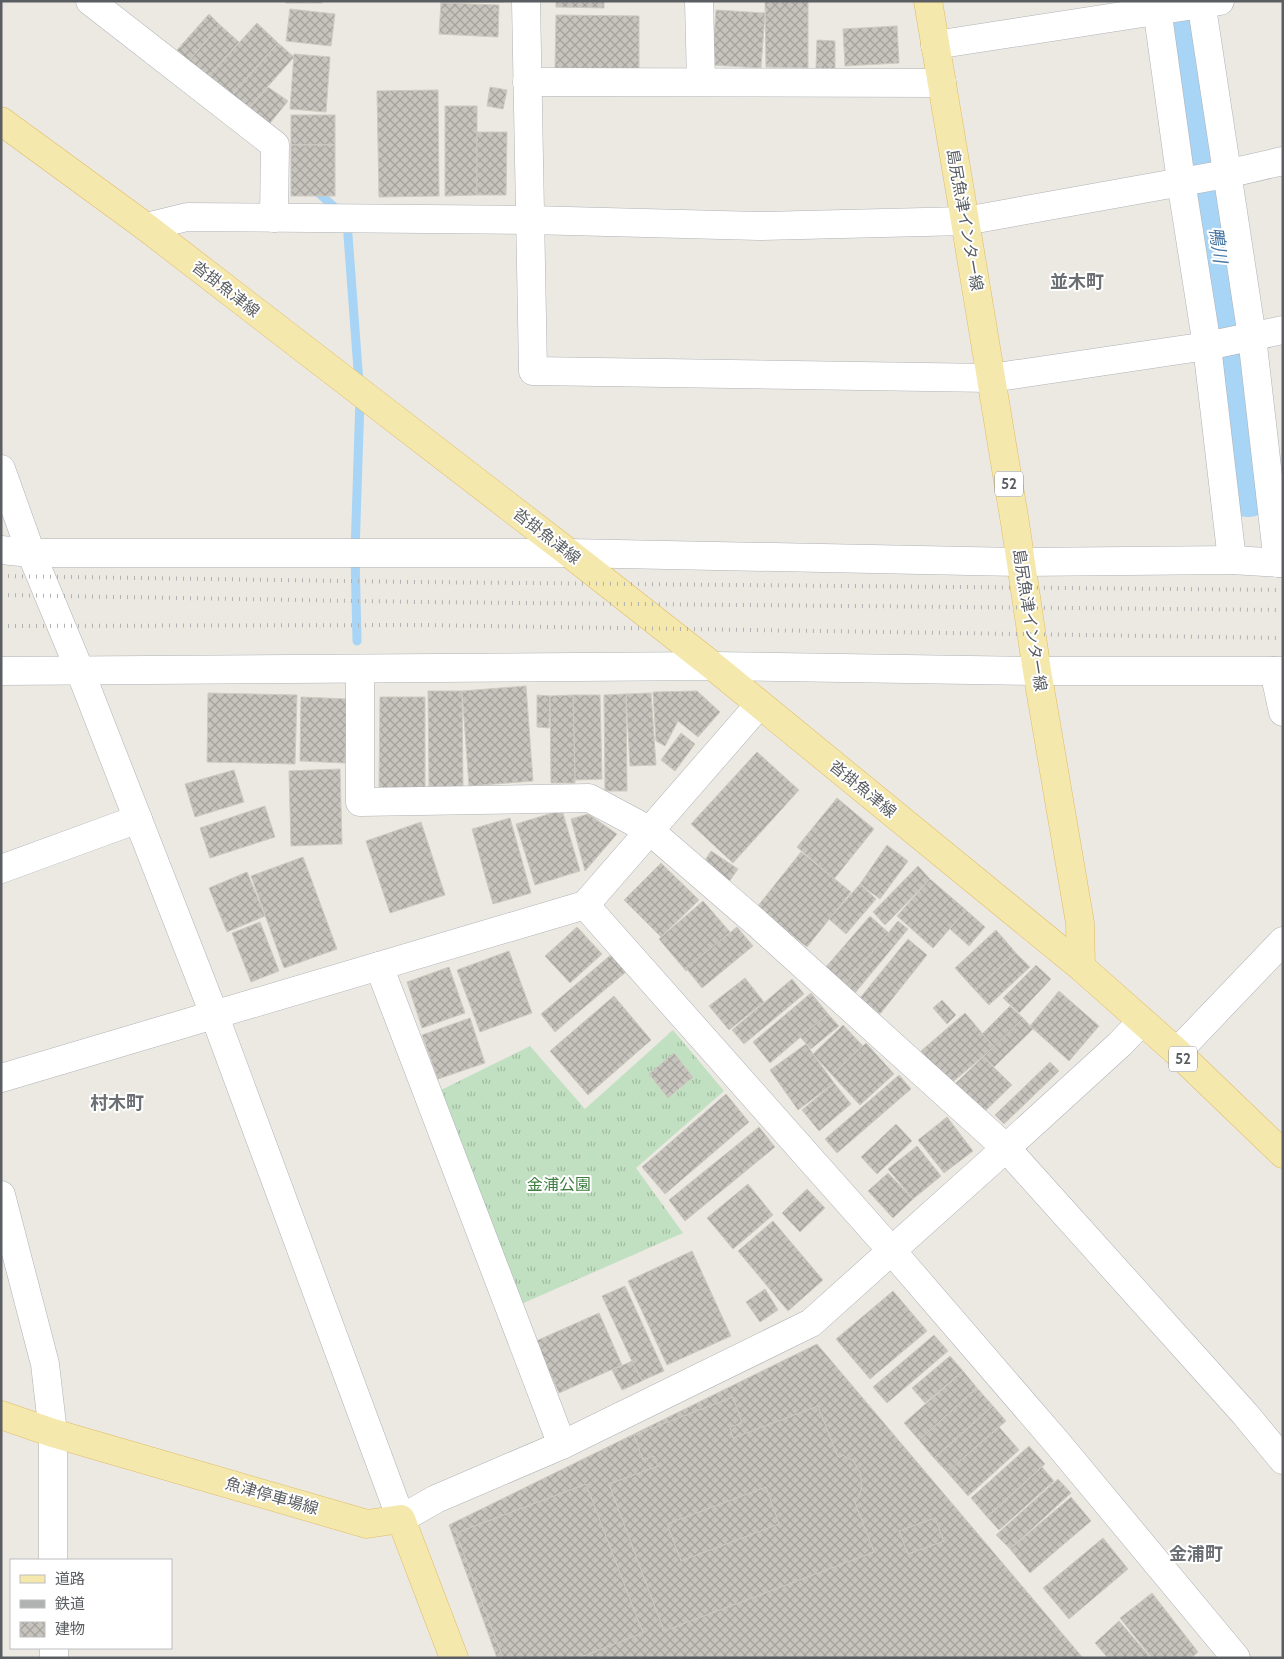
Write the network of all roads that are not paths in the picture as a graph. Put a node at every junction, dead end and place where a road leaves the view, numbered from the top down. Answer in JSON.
{"nodes":[{"id":1,"x":90,"y":1,"type":"edge"},
{"id":2,"x":526,"y":1,"type":"edge"},
{"id":3,"x":699,"y":1,"type":"edge"},
{"id":4,"x":928,"y":1,"type":"edge"},
{"id":5,"x":1207,"y":2,"type":"edge"},
{"id":6,"x":1157,"y":6,"type":"edge"},
{"id":7,"x":935,"y":45,"type":"junction"},
{"id":8,"x":527,"y":82,"type":"junction"},
{"id":9,"x":701,"y":82,"type":"junction"},
{"id":10,"x":942,"y":83,"type":"junction"},
{"id":11,"x":1,"y":121,"type":"edge"},
{"id":12,"x":1283,"y":161,"type":"edge"},
{"id":13,"x":1226,"y":174,"type":"junction"},
{"id":14,"x":1181,"y":181,"type":"junction"},
{"id":15,"x":274,"y":218,"type":"junction"},
{"id":16,"x":530,"y":220,"type":"junction"},
{"id":17,"x":966,"y":221,"type":"junction"},
{"id":18,"x":146,"y":227,"type":"junction"},
{"id":19,"x":1283,"y":330,"type":"edge"},
{"id":20,"x":1247,"y":338,"type":"junction"},
{"id":21,"x":1211,"y":345,"type":"junction"},
{"id":22,"x":991,"y":378,"type":"junction"},
{"id":23,"x":1,"y":469,"type":"edge"},
{"id":24,"x":1,"y":550,"type":"edge"},
{"id":25,"x":31,"y":553,"type":"junction"},
{"id":26,"x":569,"y":553,"type":"junction"},
{"id":27,"x":1232,"y":560,"type":"junction"},
{"id":28,"x":1021,"y":562,"type":"junction"},
{"id":29,"x":1281,"y":563,"type":"edge"},
{"id":30,"x":713,"y":666,"type":"junction"},
{"id":31,"x":360,"y":669,"type":"junction"},
{"id":32,"x":1,"y":671,"type":"edge"},
{"id":33,"x":80,"y":671,"type":"junction"},
{"id":34,"x":1037,"y":671,"type":"junction"},
{"id":35,"x":1279,"y":671,"type":"edge"},
{"id":36,"x":759,"y":705,"type":"junction"},
{"id":37,"x":1283,"y":712,"type":"edge"},
{"id":38,"x":138,"y":820,"type":"junction"},
{"id":39,"x":650,"y":830,"type":"junction"},
{"id":40,"x":1,"y":869,"type":"edge"},
{"id":41,"x":585,"y":905,"type":"junction"},
{"id":42,"x":1283,"y":942,"type":"edge"},
{"id":43,"x":379,"y":966,"type":"junction"},
{"id":44,"x":1081,"y":967,"type":"junction"},
{"id":45,"x":214,"y":1014,"type":"junction"},
{"id":46,"x":1141,"y":1022,"type":"junction"},
{"id":47,"x":1177,"y":1052,"type":"junction"},
{"id":48,"x":1,"y":1078,"type":"edge"},
{"id":49,"x":1006,"y":1148,"type":"junction"},
{"id":50,"x":1283,"y":1154,"type":"edge"},
{"id":51,"x":1,"y":1195,"type":"edge"},
{"id":52,"x":891,"y":1250,"type":"junction"},
{"id":53,"x":1,"y":1415,"type":"edge"},
{"id":54,"x":53,"y":1433,"type":"junction"},
{"id":55,"x":562,"y":1445,"type":"junction"},
{"id":56,"x":1283,"y":1460,"type":"edge"},
{"id":57,"x":401,"y":1518,"type":"junction"},
{"id":58,"x":54,"y":1559,"type":"edge"},
{"id":59,"x":454,"y":1658,"type":"edge"},
{"id":60,"x":1236,"y":1658,"type":"edge"}],
"edges":[{"from":1,"to":15,"type":"street"},
{"from":2,"to":8,"type":"street"},
{"from":3,"to":9,"type":"street"},
{"from":4,"to":7,"type":"main road","name":"島尻魚津インター線","number":"52"},
{"from":5,"to":6,"type":"street"},
{"from":5,"to":13,"type":"street"},
{"from":6,"to":7,"type":"street"},
{"from":6,"to":14,"type":"street"},
{"from":7,"to":10,"type":"main road","name":"島尻魚津インター線","number":"52"},
{"from":8,"to":9,"type":"street"},
{"from":8,"to":16,"type":"street"},
{"from":9,"to":10,"type":"street"},
{"from":10,"to":17,"type":"main road","name":"島尻魚津インター線","number":"52"},
{"from":11,"to":18,"type":"main road","name":"沓掛魚津線"},
{"from":12,"to":13,"type":"street"},
{"from":13,"to":14,"type":"street"},
{"from":13,"to":20,"type":"street"},
{"from":14,"to":17,"type":"street"},
{"from":14,"to":21,"type":"street"},
{"from":15,"to":16,"type":"street"},
{"from":15,"to":18,"type":"street"},
{"from":16,"to":17,"type":"street"},
{"from":16,"to":22,"type":"street"},
{"from":17,"to":22,"type":"main road","name":"島尻魚津インター線","number":"52"},
{"from":18,"to":26,"type":"main road","name":"沓掛魚津線"},
{"from":19,"to":20,"type":"street"},
{"from":20,"to":21,"type":"street"},
{"from":20,"to":29,"type":"street"},
{"from":21,"to":22,"type":"street"},
{"from":21,"to":27,"type":"street"},
{"from":22,"to":28,"type":"main road","name":"島尻魚津インター線","number":"52"},
{"from":23,"to":25,"type":"street"},
{"from":24,"to":25,"type":"street"},
{"from":25,"to":26,"type":"street"},
{"from":25,"to":33,"type":"street"},
{"from":26,"to":28,"type":"street"},
{"from":26,"to":30,"type":"main road","name":"沓掛魚津線"},
{"from":27,"to":28,"type":"street"},
{"from":27,"to":29,"type":"street"},
{"from":28,"to":34,"type":"main road","name":"島尻魚津インター線","number":"52"},
{"from":30,"to":31,"type":"street"},
{"from":30,"to":34,"type":"street"},
{"from":30,"to":36,"type":"main road","name":"沓掛魚津線"},
{"from":31,"to":33,"type":"street"},
{"from":31,"to":39,"type":"street"},
{"from":32,"to":33,"type":"street"},
{"from":33,"to":38,"type":"street"},
{"from":34,"to":35,"type":"street"},
{"from":34,"to":44,"type":"main road","name":"島尻魚津インター線","number":"52"},
{"from":35,"to":37,"type":"street"},
{"from":36,"to":39,"type":"street"},
{"from":36,"to":44,"type":"main road","name":"沓掛魚津線"},
{"from":38,"to":40,"type":"street"},
{"from":38,"to":45,"type":"street"},
{"from":39,"to":41,"type":"street"},
{"from":39,"to":49,"type":"street"},
{"from":41,"to":43,"type":"street"},
{"from":41,"to":52,"type":"street"},
{"from":42,"to":47,"type":"street"},
{"from":43,"to":45,"type":"street"},
{"from":43,"to":55,"type":"street"},
{"from":44,"to":46,"type":"main road","number":"52"},
{"from":45,"to":48,"type":"street"},
{"from":45,"to":57,"type":"street"},
{"from":46,"to":47,"type":"main road","number":"52"},
{"from":46,"to":49,"type":"street"},
{"from":47,"to":50,"type":"main road","number":"52"},
{"from":49,"to":52,"type":"street"},
{"from":49,"to":56,"type":"street"},
{"from":51,"to":54,"type":"street"},
{"from":52,"to":55,"type":"street"},
{"from":52,"to":60,"type":"street"},
{"from":53,"to":54,"type":"main road","name":"魚津停車場線"},
{"from":54,"to":57,"type":"main road","name":"魚津停車場線"},
{"from":54,"to":58,"type":"street"},
{"from":55,"to":57,"type":"street"},
{"from":57,"to":59,"type":"main road"}]}
